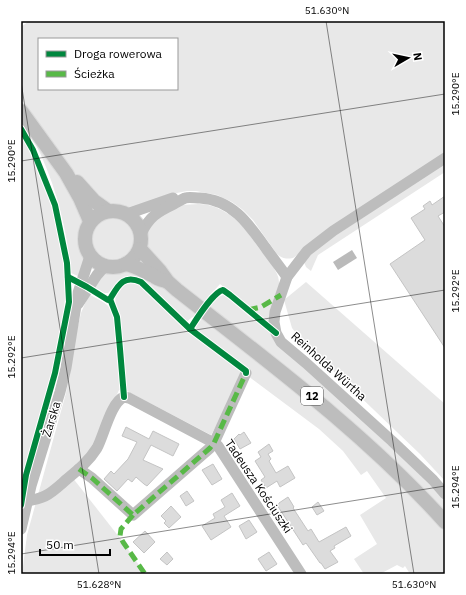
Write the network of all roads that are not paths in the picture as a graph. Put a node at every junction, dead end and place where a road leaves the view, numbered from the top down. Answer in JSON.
{"nodes":[{"id":1,"x":21,"y":111,"type":"edge"},
{"id":2,"x":445,"y":158,"type":"edge"},
{"id":3,"x":66,"y":173,"type":"junction"},
{"id":4,"x":185,"y":198,"type":"junction"},
{"id":5,"x":108,"y":211,"type":"junction"},
{"id":6,"x":127,"y":214,"type":"junction"},
{"id":7,"x":90,"y":221,"type":"junction"},
{"id":8,"x":141,"y":234,"type":"junction"},
{"id":9,"x":140,"y":249,"type":"junction"},
{"id":10,"x":90,"y":256,"type":"junction"},
{"id":11,"x":126,"y":264,"type":"junction"},
{"id":12,"x":105,"y":266,"type":"junction"},
{"id":13,"x":288,"y":276,"type":"junction"},
{"id":14,"x":168,"y":282,"type":"junction"},
{"id":15,"x":76,"y":308,"type":"junction"},
{"id":16,"x":246,"y":373,"type":"dead end"},
{"id":17,"x":214,"y":442,"type":"junction"},
{"id":18,"x":79,"y":469,"type":"junction"},
{"id":19,"x":445,"y":494,"type":"edge"},
{"id":20,"x":27,"y":501,"type":"junction"},
{"id":21,"x":445,"y":522,"type":"edge"},
{"id":22,"x":21,"y":529,"type":"edge"},
{"id":23,"x":301,"y":574,"type":"edge"}],
"edges":[{"from":1,"to":3,"type":"main road"},
{"from":2,"to":13,"type":"street","name":"Reinholda Würtha"},
{"from":3,"to":5,"type":"main road"},
{"from":3,"to":7,"type":"main road"},
{"from":4,"to":6,"type":"street"},
{"from":4,"to":8,"type":"street"},
{"from":4,"to":13,"type":"street"},
{"from":5,"to":6,"type":"main road"},
{"from":5,"to":7,"type":"main road"},
{"from":6,"to":8,"type":"main road"},
{"from":7,"to":10,"type":"main road"},
{"from":8,"to":9,"type":"main road"},
{"from":9,"to":11,"type":"main road"},
{"from":9,"to":14,"type":"main road","number":"12"},
{"from":10,"to":12,"type":"main road"},
{"from":10,"to":15,"type":"street","name":"Żarska"},
{"from":11,"to":12,"type":"main road","number":"12"},
{"from":11,"to":14,"type":"main road","number":"12"},
{"from":12,"to":15,"type":"street","name":"Żarska"},
{"from":13,"to":19,"type":"street","name":"Reinholda Würtha"},
{"from":14,"to":21,"type":"main road","number":"12"},
{"from":15,"to":20,"type":"street","name":"Żarska"},
{"from":16,"to":17,"type":"street"},
{"from":17,"to":18,"type":"street"},
{"from":17,"to":18,"type":"street","name":"Tadeusza Kościuszki"},
{"from":17,"to":23,"type":"street","name":"Tadeusza Kościuszki"},
{"from":18,"to":20,"type":"street","name":"Tadeusza Kościuszki"},
{"from":20,"to":22,"type":"street","name":"Żarska"}]}
